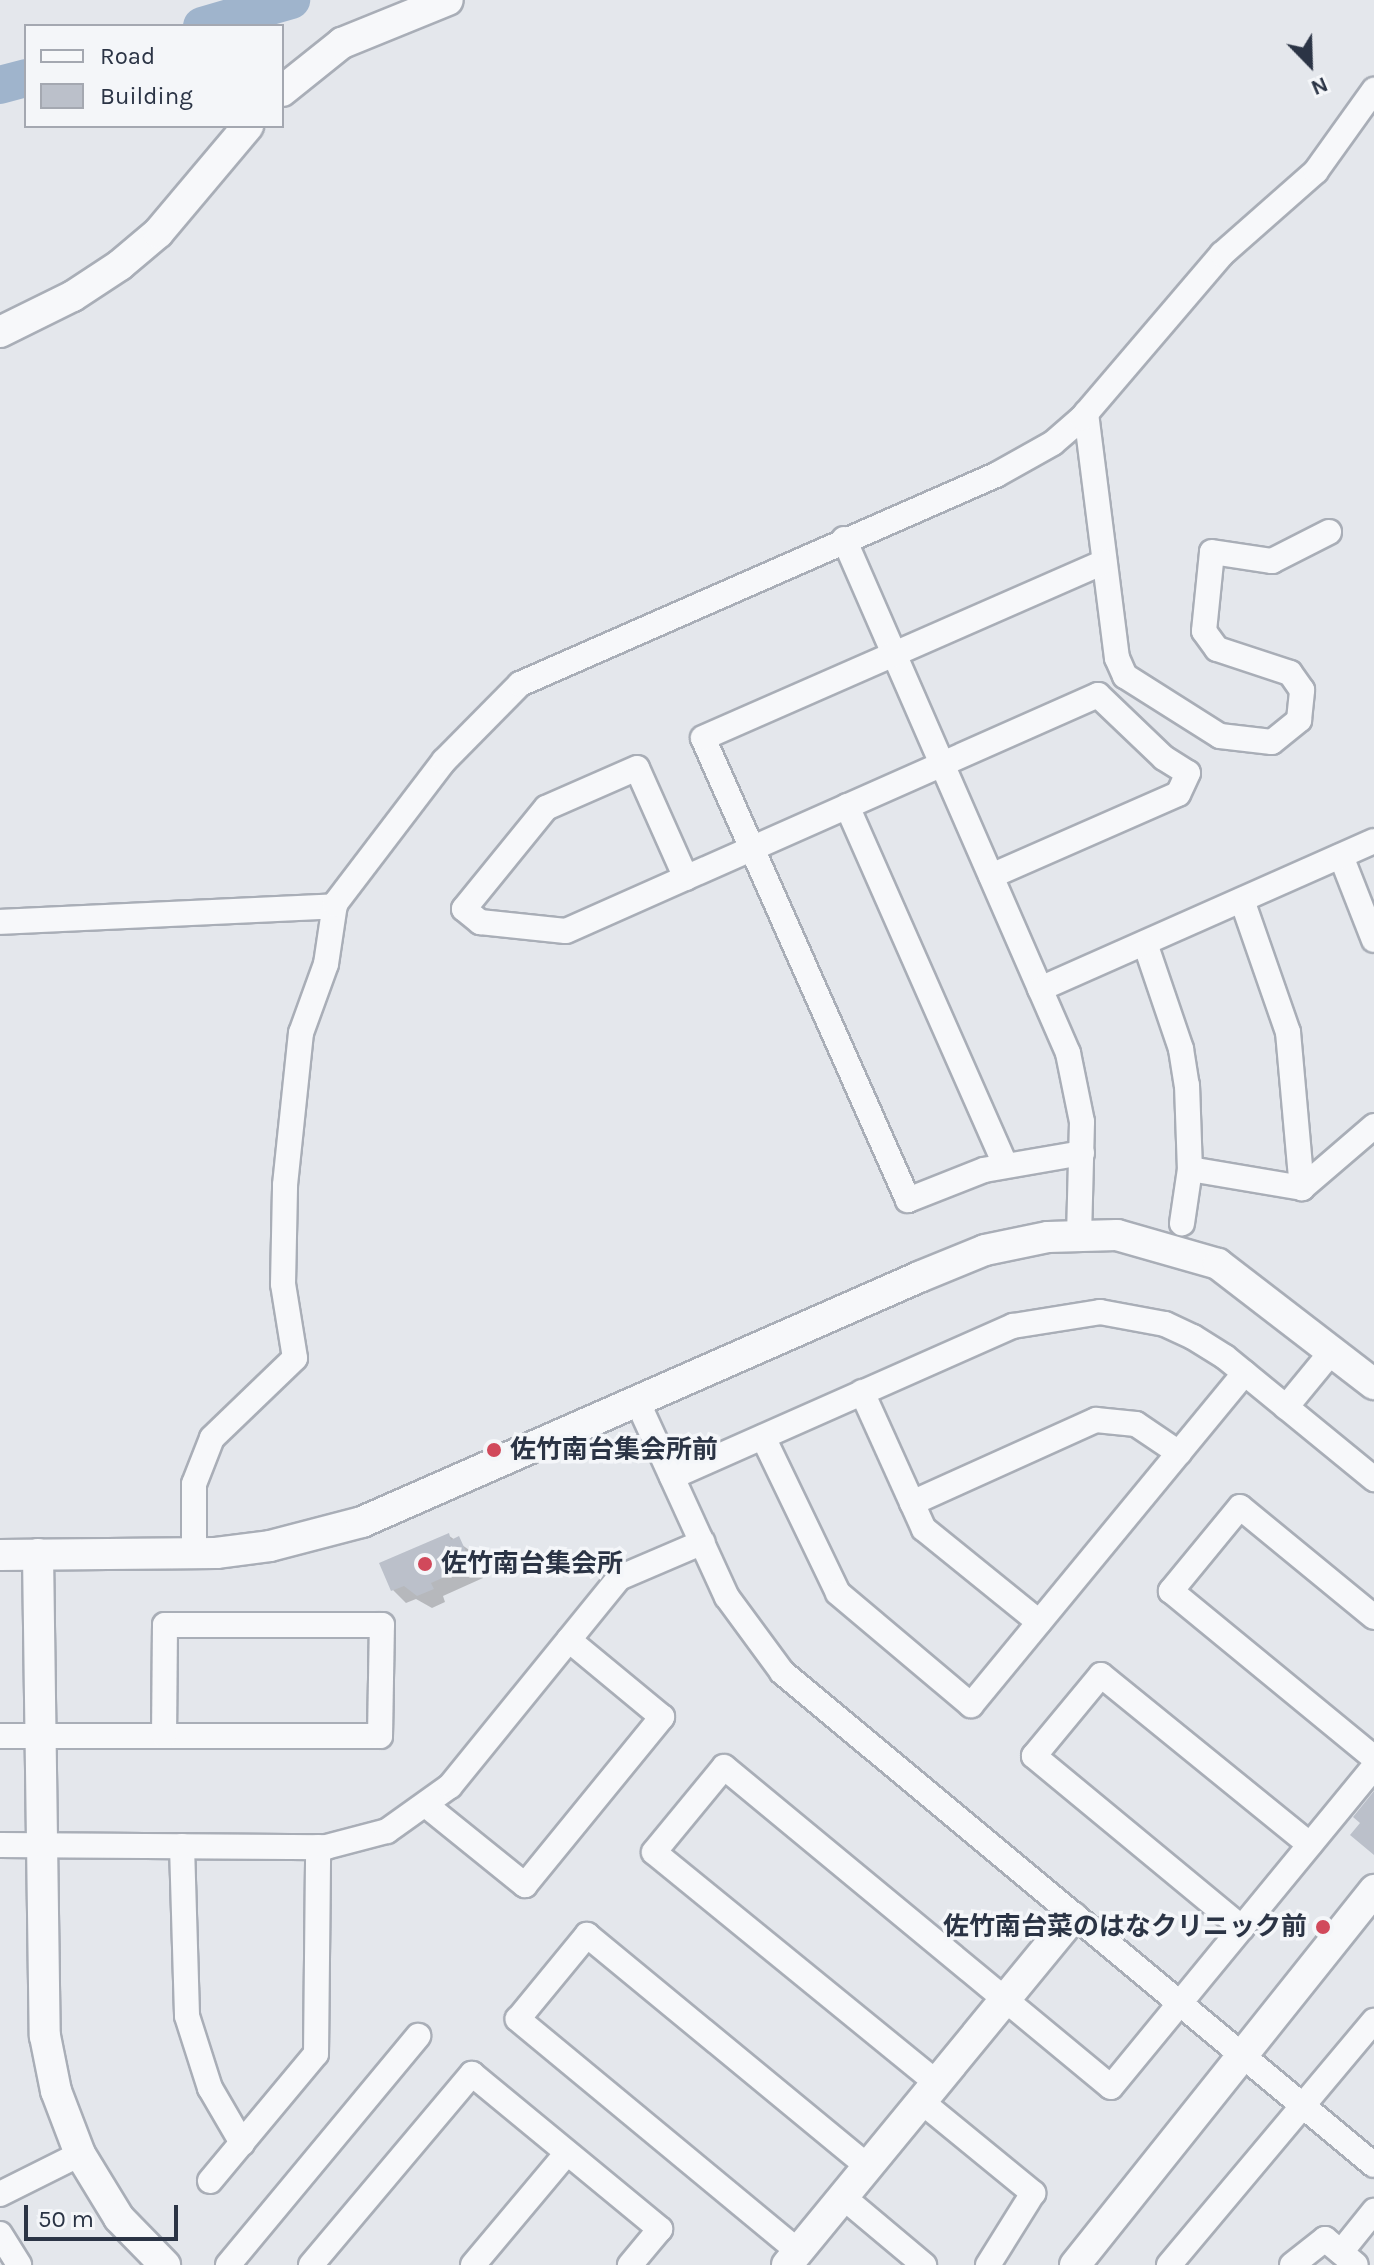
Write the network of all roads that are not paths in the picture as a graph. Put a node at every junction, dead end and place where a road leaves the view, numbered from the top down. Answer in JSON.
{"nodes":[{"id":1,"x":448,"y":0,"type":"edge"},
{"id":2,"x":284,"y":89,"type":"edge"},
{"id":3,"x":1374,"y":90,"type":"edge"},
{"id":4,"x":246,"y":128,"type":"edge"},
{"id":5,"x":0,"y":332,"type":"edge"},
{"id":6,"x":1086,"y":413,"type":"junction"},
{"id":7,"x":1329,"y":532,"type":"dead end"},
{"id":8,"x":844,"y":539,"type":"junction"},
{"id":9,"x":1104,"y":562,"type":"junction"},
{"id":10,"x":894,"y":654,"type":"junction"},
{"id":11,"x":942,"y":764,"type":"junction"},
{"id":12,"x":847,"y":806,"type":"junction"},
{"id":13,"x":1374,"y":841,"type":"edge"},
{"id":14,"x":752,"y":849,"type":"junction"},
{"id":15,"x":1341,"y":856,"type":"junction"},
{"id":16,"x":991,"y":876,"type":"junction"},
{"id":17,"x":686,"y":878,"type":"junction"},
{"id":18,"x":1242,"y":900,"type":"junction"},
{"id":19,"x":335,"y":906,"type":"junction"},
{"id":20,"x":0,"y":922,"type":"edge"},
{"id":21,"x":1374,"y":940,"type":"edge"},
{"id":22,"x":1145,"y":943,"type":"junction"},
{"id":23,"x":1040,"y":989,"type":"junction"},
{"id":24,"x":1374,"y":1126,"type":"edge"},
{"id":25,"x":1082,"y":1153,"type":"junction"},
{"id":26,"x":1005,"y":1165,"type":"junction"},
{"id":27,"x":1190,"y":1169,"type":"junction"},
{"id":28,"x":1302,"y":1188,"type":"junction"},
{"id":29,"x":1182,"y":1223,"type":"dead end"},
{"id":30,"x":1079,"y":1235,"type":"junction"},
{"id":31,"x":1333,"y":1350,"type":"junction"},
{"id":32,"x":1245,"y":1373,"type":"junction"},
{"id":33,"x":1374,"y":1384,"type":"edge"},
{"id":34,"x":862,"y":1392,"type":"junction"},
{"id":35,"x":638,"y":1403,"type":"junction"},
{"id":36,"x":1286,"y":1407,"type":"junction"},
{"id":37,"x":763,"y":1437,"type":"junction"},
{"id":38,"x":1179,"y":1453,"type":"junction"},
{"id":39,"x":672,"y":1477,"type":"junction"},
{"id":40,"x":1374,"y":1479,"type":"edge"},
{"id":41,"x":912,"y":1503,"type":"junction"},
{"id":42,"x":703,"y":1542,"type":"junction"},
{"id":43,"x":194,"y":1553,"type":"junction"},
{"id":44,"x":38,"y":1554,"type":"junction"},
{"id":45,"x":0,"y":1555,"type":"edge"},
{"id":46,"x":1374,"y":1617,"type":"edge"},
{"id":47,"x":1039,"y":1622,"type":"junction"},
{"id":48,"x":569,"y":1640,"type":"junction"},
{"id":49,"x":0,"y":1736,"type":"edge"},
{"id":50,"x":41,"y":1736,"type":"junction"},
{"id":51,"x":164,"y":1736,"type":"junction"},
{"id":52,"x":1374,"y":1758,"type":"edge"},
{"id":53,"x":1374,"y":1767,"type":"edge"},
{"id":54,"x":427,"y":1806,"type":"junction"},
{"id":55,"x":0,"y":1845,"type":"edge"},
{"id":56,"x":43,"y":1845,"type":"junction"},
{"id":57,"x":1310,"y":1845,"type":"junction"},
{"id":58,"x":182,"y":1846,"type":"junction"},
{"id":59,"x":318,"y":1847,"type":"junction"},
{"id":60,"x":1374,"y":1890,"type":"edge"},
{"id":61,"x":1073,"y":1917,"type":"junction"},
{"id":62,"x":1242,"y":1928,"type":"junction"},
{"id":63,"x":1005,"y":2000,"type":"junction"},
{"id":64,"x":1177,"y":2004,"type":"junction"},
{"id":65,"x":1374,"y":2021,"type":"edge"},
{"id":66,"x":418,"y":2036,"type":"dead end"},
{"id":67,"x":1239,"y":2055,"type":"junction"},
{"id":68,"x":929,"y":2092,"type":"junction"},
{"id":69,"x":1303,"y":2107,"type":"junction"},
{"id":70,"x":242,"y":2143,"type":"junction"},
{"id":71,"x":567,"y":2153,"type":"junction"},
{"id":72,"x":80,"y":2154,"type":"junction"},
{"id":73,"x":1374,"y":2165,"type":"edge"},
{"id":74,"x":868,"y":2167,"type":"junction"},
{"id":75,"x":210,"y":2181,"type":"dead end"},
{"id":76,"x":0,"y":2194,"type":"edge"},
{"id":77,"x":843,"y":2197,"type":"junction"},
{"id":78,"x":1374,"y":2211,"type":"edge"},
{"id":79,"x":0,"y":2234,"type":"edge"},
{"id":80,"x":793,"y":2258,"type":"edge"},
{"id":81,"x":1349,"y":2258,"type":"edge"},
{"id":82,"x":19,"y":2265,"type":"edge"},
{"id":83,"x":165,"y":2265,"type":"edge"},
{"id":84,"x":228,"y":2265,"type":"edge"},
{"id":85,"x":311,"y":2265,"type":"edge"},
{"id":86,"x":473,"y":2265,"type":"edge"},
{"id":87,"x":630,"y":2265,"type":"edge"},
{"id":88,"x":924,"y":2265,"type":"edge"},
{"id":89,"x":988,"y":2265,"type":"edge"},
{"id":90,"x":1075,"y":2265,"type":"edge"},
{"id":91,"x":1169,"y":2265,"type":"edge"},
{"id":92,"x":1292,"y":2265,"type":"edge"}],
"edges":[{"from":1,"to":2,"type":"street"},
{"from":3,"to":6,"type":"street"},
{"from":4,"to":5,"type":"street"},
{"from":6,"to":8,"type":"street"},
{"from":6,"to":9,"type":"street"},
{"from":7,"to":9,"type":"street"},
{"from":8,"to":10,"type":"street"},
{"from":8,"to":19,"type":"street"},
{"from":9,"to":10,"type":"street"},
{"from":10,"to":11,"type":"street"},
{"from":10,"to":14,"type":"street"},
{"from":11,"to":12,"type":"street"},
{"from":11,"to":16,"type":"street"},
{"from":11,"to":16,"type":"street"},
{"from":12,"to":14,"type":"street"},
{"from":12,"to":26,"type":"street"},
{"from":13,"to":15,"type":"street"},
{"from":14,"to":17,"type":"street"},
{"from":14,"to":26,"type":"street"},
{"from":15,"to":18,"type":"street"},
{"from":15,"to":21,"type":"street"},
{"from":16,"to":23,"type":"street"},
{"from":17,"to":17,"type":"street"},
{"from":18,"to":22,"type":"street"},
{"from":18,"to":28,"type":"street"},
{"from":19,"to":20,"type":"street"},
{"from":19,"to":43,"type":"street"},
{"from":22,"to":23,"type":"street"},
{"from":22,"to":27,"type":"street"},
{"from":23,"to":25,"type":"street"},
{"from":24,"to":28,"type":"street"},
{"from":25,"to":26,"type":"street"},
{"from":25,"to":30,"type":"street"},
{"from":27,"to":28,"type":"street"},
{"from":27,"to":29,"type":"street"},
{"from":30,"to":31,"type":"street"},
{"from":30,"to":35,"type":"street"},
{"from":31,"to":33,"type":"street"},
{"from":31,"to":36,"type":"street"},
{"from":32,"to":34,"type":"street"},
{"from":32,"to":36,"type":"street"},
{"from":32,"to":38,"type":"street"},
{"from":34,"to":37,"type":"street"},
{"from":34,"to":41,"type":"street"},
{"from":35,"to":39,"type":"street"},
{"from":35,"to":43,"type":"street"},
{"from":36,"to":40,"type":"street"},
{"from":37,"to":39,"type":"street"},
{"from":37,"to":47,"type":"street"},
{"from":38,"to":41,"type":"street"},
{"from":38,"to":47,"type":"street"},
{"from":39,"to":42,"type":"street"},
{"from":41,"to":47,"type":"street"},
{"from":42,"to":48,"type":"street"},
{"from":42,"to":61,"type":"street"},
{"from":43,"to":44,"type":"street"},
{"from":44,"to":45,"type":"street"},
{"from":44,"to":50,"type":"street"},
{"from":46,"to":52,"type":"street"},
{"from":48,"to":54,"type":"street"},
{"from":48,"to":54,"type":"street"},
{"from":49,"to":50,"type":"street"},
{"from":50,"to":51,"type":"street"},
{"from":50,"to":56,"type":"street"},
{"from":51,"to":51,"type":"street"},
{"from":53,"to":57,"type":"street"},
{"from":54,"to":59,"type":"street"},
{"from":55,"to":56,"type":"street"},
{"from":56,"to":58,"type":"street"},
{"from":56,"to":72,"type":"street"},
{"from":57,"to":62,"type":"street"},
{"from":57,"to":62,"type":"street"},
{"from":58,"to":59,"type":"street"},
{"from":58,"to":70,"type":"street"},
{"from":59,"to":70,"type":"street"},
{"from":60,"to":67,"type":"street"},
{"from":61,"to":63,"type":"street"},
{"from":61,"to":64,"type":"street"},
{"from":62,"to":64,"type":"street"},
{"from":63,"to":64,"type":"street"},
{"from":63,"to":68,"type":"street"},
{"from":63,"to":68,"type":"street"},
{"from":64,"to":67,"type":"street"},
{"from":65,"to":69,"type":"street"},
{"from":66,"to":84,"type":"street"},
{"from":67,"to":69,"type":"street"},
{"from":67,"to":90,"type":"street"},
{"from":68,"to":74,"type":"street"},
{"from":68,"to":89,"type":"street"},
{"from":69,"to":73,"type":"street"},
{"from":69,"to":91,"type":"street"},
{"from":70,"to":75,"type":"street"},
{"from":71,"to":85,"type":"street"},
{"from":71,"to":86,"type":"street"},
{"from":71,"to":87,"type":"street"},
{"from":72,"to":76,"type":"street"},
{"from":72,"to":83,"type":"street"},
{"from":74,"to":77,"type":"street"},
{"from":74,"to":80,"type":"street"},
{"from":77,"to":80,"type":"street"},
{"from":77,"to":88,"type":"street"},
{"from":78,"to":81,"type":"street"},
{"from":79,"to":82,"type":"street"},
{"from":81,"to":92,"type":"street"}]}
